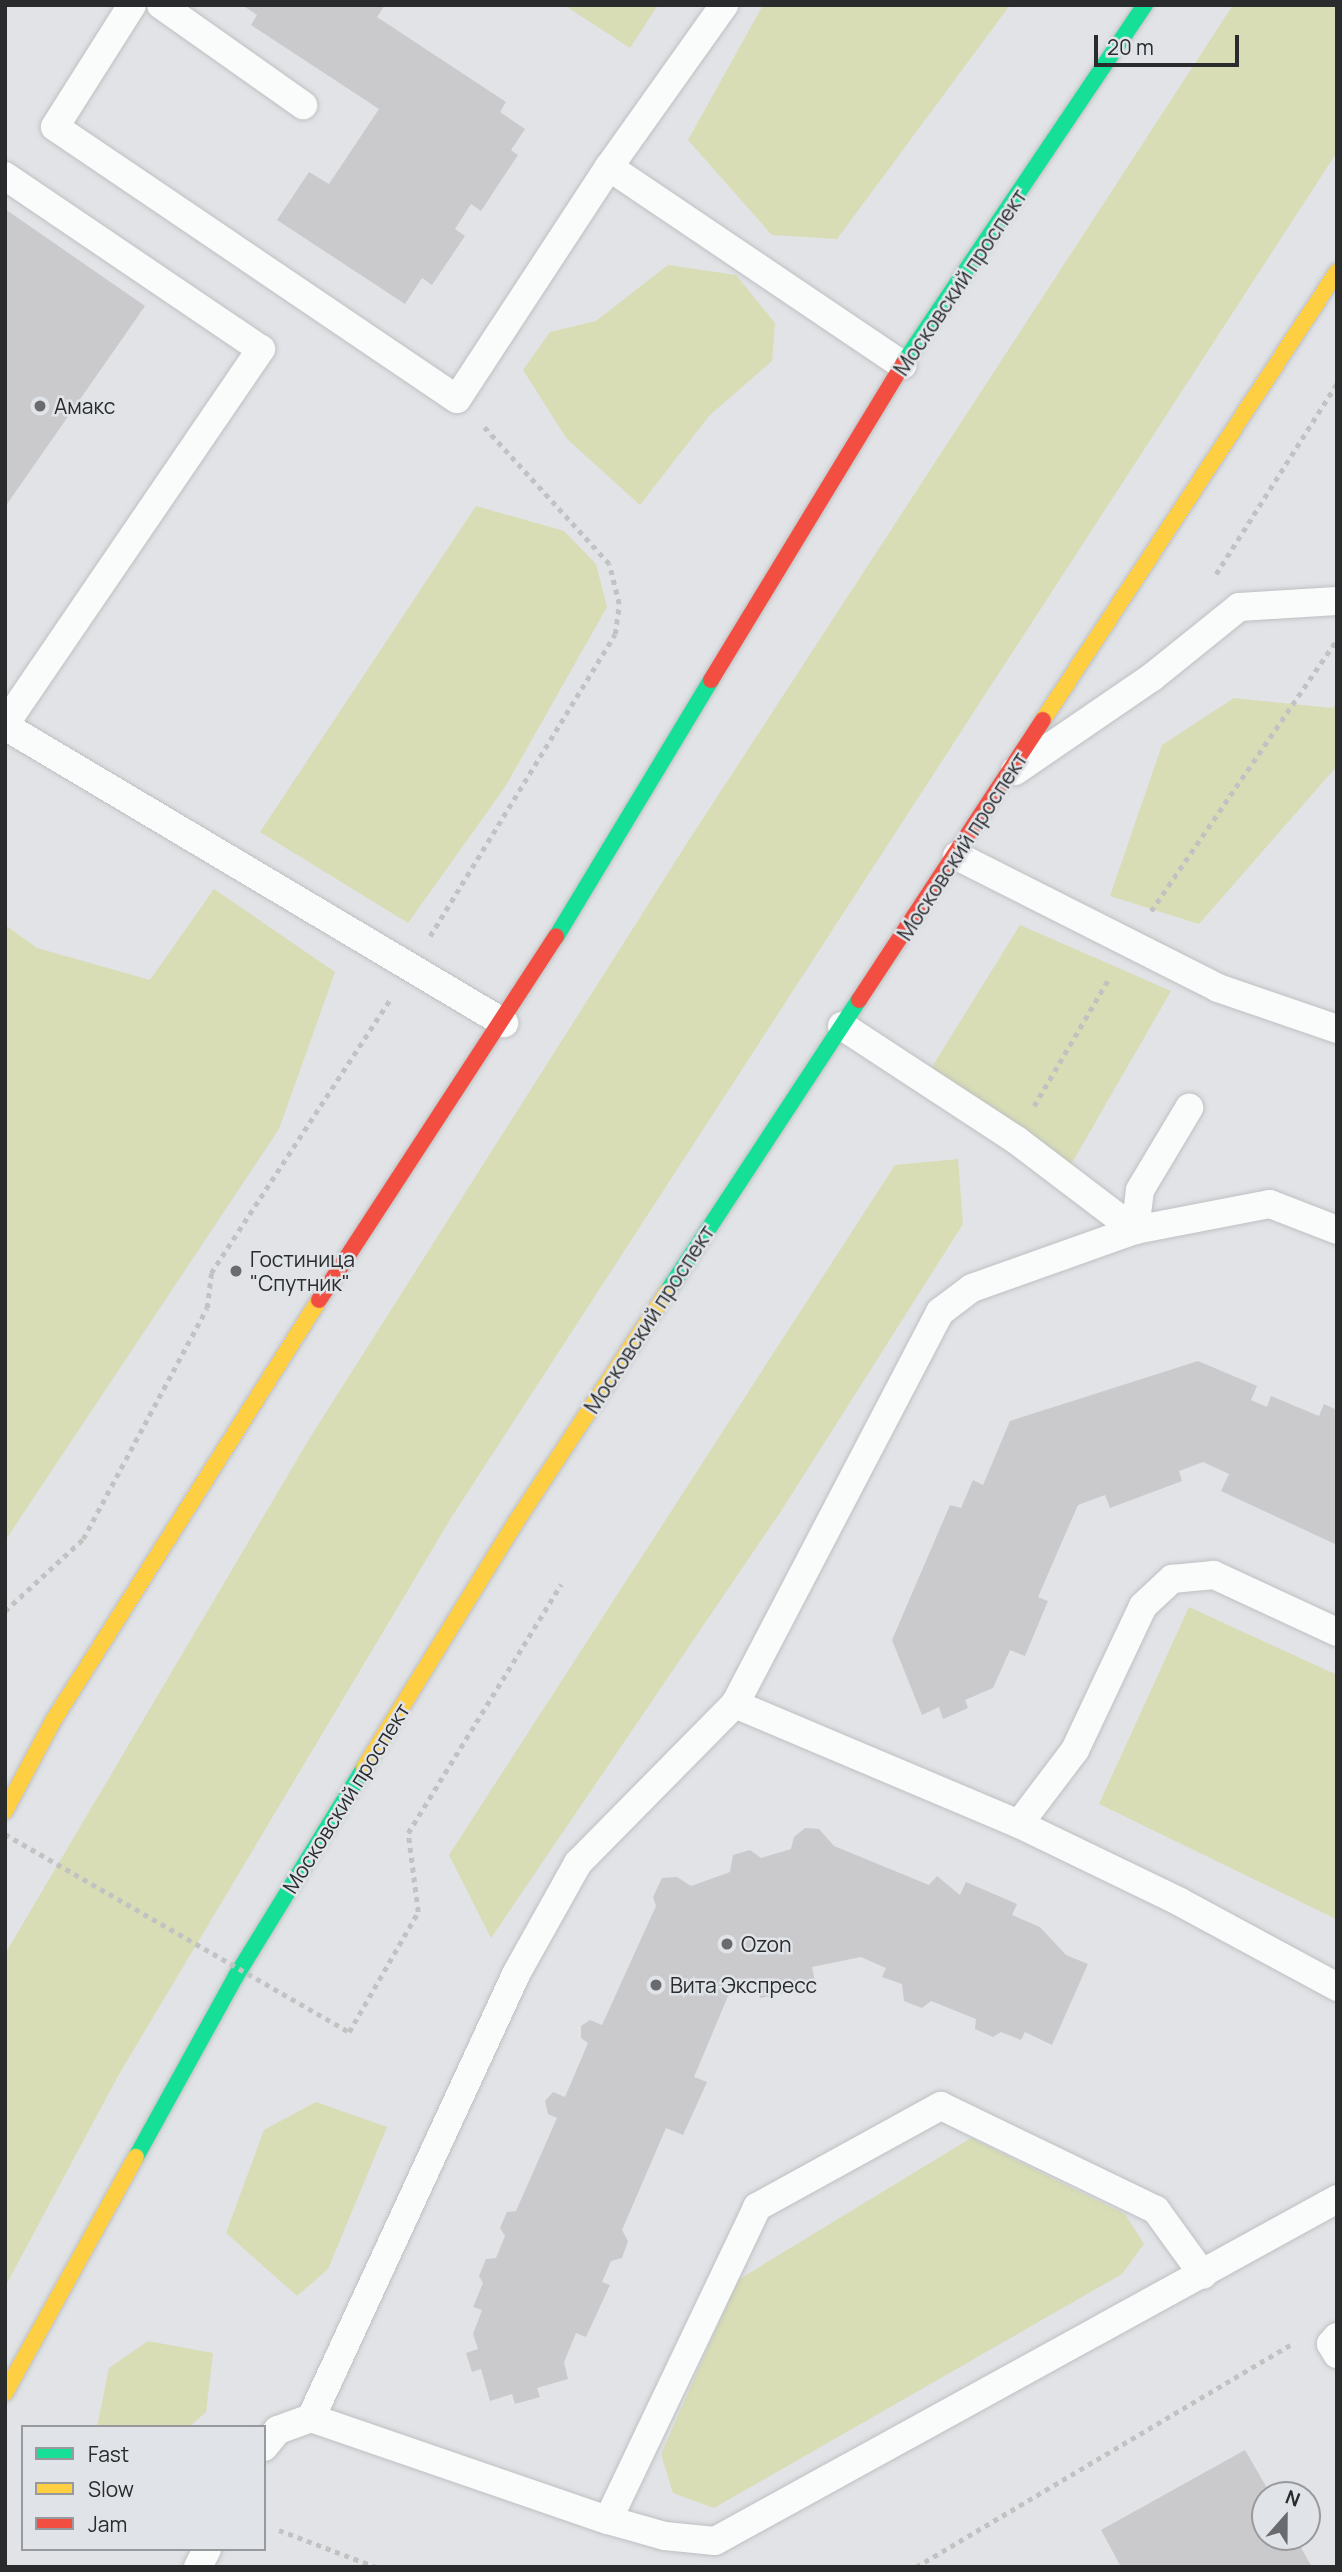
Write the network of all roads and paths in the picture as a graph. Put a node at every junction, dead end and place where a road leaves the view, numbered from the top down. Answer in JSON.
{"nodes":[{"id":1,"x":132,"y":5,"type":"edge"},
{"id":2,"x":162,"y":5,"type":"edge"},
{"id":3,"x":724,"y":5,"type":"edge"},
{"id":4,"x":1145,"y":5,"type":"edge"},
{"id":5,"x":303,"y":105,"type":"dead end"},
{"id":6,"x":609,"y":167,"type":"junction"},
{"id":7,"x":5,"y":176,"type":"edge"},
{"id":8,"x":1337,"y":272,"type":"edge"},
{"id":9,"x":902,"y":365,"type":"junction"},
{"id":10,"x":1337,"y":383,"type":"edge"},
{"id":11,"x":457,"y":399,"type":"junction"},
{"id":12,"x":1210,"y":584,"type":"dead end"},
{"id":13,"x":1337,"y":601,"type":"edge"},
{"id":14,"x":1337,"y":641,"type":"edge"},
{"id":15,"x":5,"y":725,"type":"edge"},
{"id":16,"x":1010,"y":774,"type":"junction"},
{"id":17,"x":957,"y":856,"type":"junction"},
{"id":18,"x":1129,"y":945,"type":"junction"},
{"id":19,"x":411,"y":967,"type":"junction"},
{"id":20,"x":504,"y":1023,"type":"junction"},
{"id":21,"x":842,"y":1026,"type":"junction"},
{"id":22,"x":1337,"y":1029,"type":"edge"},
{"id":23,"x":1189,"y":1108,"type":"dead end"},
{"id":24,"x":1015,"y":1139,"type":"junction"},
{"id":25,"x":1135,"y":1230,"type":"junction"},
{"id":26,"x":1337,"y":1230,"type":"edge"},
{"id":27,"x":561,"y":1584,"type":"dead end"},
{"id":28,"x":5,"y":1611,"type":"edge"},
{"id":29,"x":1337,"y":1632,"type":"edge"},
{"id":30,"x":735,"y":1704,"type":"junction"},
{"id":31,"x":5,"y":1811,"type":"edge"},
{"id":32,"x":1019,"y":1824,"type":"junction"},
{"id":33,"x":5,"y":1834,"type":"edge"},
{"id":34,"x":1337,"y":1987,"type":"edge"},
{"id":35,"x":1337,"y":2199,"type":"edge"},
{"id":36,"x":1203,"y":2275,"type":"junction"},
{"id":37,"x":1337,"y":2337,"type":"edge"},
{"id":38,"x":1301,"y":2339,"type":"dead end"},
{"id":39,"x":1337,"y":2354,"type":"edge"},
{"id":40,"x":5,"y":2393,"type":"edge"},
{"id":41,"x":311,"y":2418,"type":"junction"},
{"id":42,"x":266,"y":2445,"type":"edge"},
{"id":43,"x":608,"y":2520,"type":"junction"},
{"id":44,"x":279,"y":2530,"type":"dead end"},
{"id":45,"x":206,"y":2551,"type":"edge"},
{"id":46,"x":198,"y":2567,"type":"edge"},
{"id":47,"x":376,"y":2567,"type":"edge"},
{"id":48,"x":916,"y":2567,"type":"edge"}],
"edges":[{"from":1,"to":11,"type":"lane"},
{"from":2,"to":5,"type":"lane"},
{"from":3,"to":6,"type":"lane"},
{"from":4,"to":9,"type":"main road","name":"Московский проспект"},
{"from":6,"to":9,"type":"lane"},
{"from":6,"to":11,"type":"lane"},
{"from":7,"to":15,"type":"lane"},
{"from":8,"to":16,"type":"main road","name":"Московский проспект"},
{"from":9,"to":20,"type":"main road","name":"Московский проспект"},
{"from":10,"to":12,"type":"path"},
{"from":11,"to":19,"type":"path"},
{"from":13,"to":16,"type":"lane"},
{"from":14,"to":18,"type":"path"},
{"from":15,"to":19,"type":"lane"},
{"from":16,"to":17,"type":"main road","name":"Московский проспект"},
{"from":17,"to":18,"type":"lane"},
{"from":17,"to":21,"type":"main road","name":"Московский проспект"},
{"from":18,"to":22,"type":"lane"},
{"from":18,"to":24,"type":"path"},
{"from":19,"to":20,"type":"lane"},
{"from":19,"to":28,"type":"path"},
{"from":20,"to":31,"type":"main road","name":"Московский проспект"},
{"from":21,"to":24,"type":"lane"},
{"from":21,"to":40,"type":"main road","name":"Московский проспект"},
{"from":23,"to":25,"type":"lane"},
{"from":24,"to":25,"type":"lane"},
{"from":25,"to":26,"type":"lane"},
{"from":25,"to":30,"type":"lane"},
{"from":27,"to":33,"type":"path","bridge":true},
{"from":29,"to":32,"type":"lane"},
{"from":30,"to":32,"type":"lane"},
{"from":30,"to":41,"type":"lane"},
{"from":32,"to":34,"type":"lane"},
{"from":35,"to":36,"type":"lane"},
{"from":36,"to":43,"type":"lane"},
{"from":36,"to":43,"type":"lane"},
{"from":37,"to":39,"type":"lane"},
{"from":38,"to":48,"type":"path"},
{"from":41,"to":42,"type":"lane"},
{"from":41,"to":43,"type":"lane"},
{"from":44,"to":47,"type":"path"},
{"from":45,"to":46,"type":"lane"}]}
